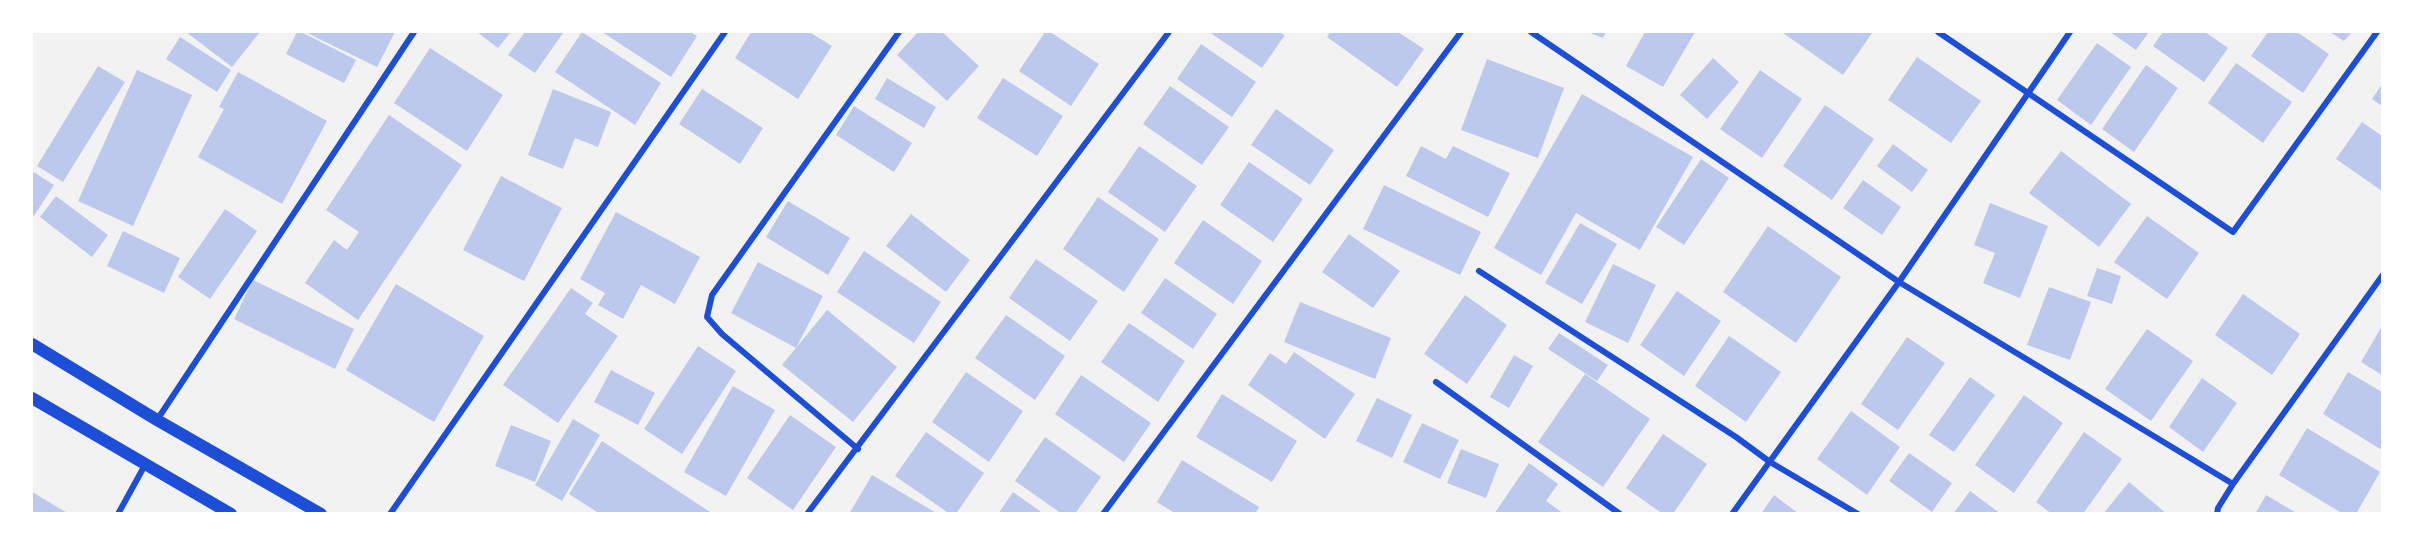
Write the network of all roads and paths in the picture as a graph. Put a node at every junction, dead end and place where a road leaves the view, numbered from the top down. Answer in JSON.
{"nodes":[{"id":1,"x":414,"y":32,"type":"edge"},
{"id":2,"x":725,"y":32,"type":"edge"},
{"id":3,"x":899,"y":32,"type":"edge"},
{"id":4,"x":1169,"y":32,"type":"edge"},
{"id":5,"x":1461,"y":32,"type":"edge"},
{"id":6,"x":1531,"y":32,"type":"edge"},
{"id":7,"x":1938,"y":32,"type":"edge"},
{"id":8,"x":2070,"y":32,"type":"edge"},
{"id":9,"x":2377,"y":32,"type":"edge"},
{"id":10,"x":2028,"y":92,"type":"junction"},
{"id":11,"x":1479,"y":271,"type":"dead end"},
{"id":12,"x":2382,"y":276,"type":"edge"},
{"id":13,"x":1899,"y":282,"type":"junction"},
{"id":14,"x":32,"y":344,"type":"edge"},
{"id":15,"x":1436,"y":382,"type":"dead end"},
{"id":16,"x":32,"y":398,"type":"edge"},
{"id":17,"x":157,"y":420,"type":"junction"},
{"id":18,"x":858,"y":449,"type":"junction"},
{"id":19,"x":1770,"y":462,"type":"junction"},
{"id":20,"x":145,"y":465,"type":"junction"},
{"id":21,"x":2233,"y":484,"type":"junction"},
{"id":22,"x":118,"y":513,"type":"edge"},
{"id":23,"x":231,"y":513,"type":"edge"},
{"id":24,"x":321,"y":513,"type":"edge"},
{"id":25,"x":390,"y":513,"type":"edge"},
{"id":26,"x":807,"y":513,"type":"edge"},
{"id":27,"x":1103,"y":513,"type":"edge"},
{"id":28,"x":1620,"y":513,"type":"edge"},
{"id":29,"x":1732,"y":513,"type":"edge"},
{"id":30,"x":1858,"y":513,"type":"edge"},
{"id":31,"x":2217,"y":513,"type":"edge"}],
"edges":[{"from":1,"to":17,"type":"street"},
{"from":2,"to":25,"type":"street"},
{"from":3,"to":18,"type":"street"},
{"from":4,"to":18,"type":"street"},
{"from":5,"to":27,"type":"street"},
{"from":6,"to":13,"type":"street"},
{"from":7,"to":10,"type":"street"},
{"from":8,"to":10,"type":"street"},
{"from":9,"to":10,"type":"street"},
{"from":10,"to":13,"type":"street"},
{"from":11,"to":19,"type":"street"},
{"from":12,"to":21,"type":"street"},
{"from":13,"to":19,"type":"street"},
{"from":13,"to":21,"type":"street"},
{"from":14,"to":17,"type":"main road"},
{"from":15,"to":28,"type":"street"},
{"from":16,"to":20,"type":"main road"},
{"from":17,"to":24,"type":"main road"},
{"from":18,"to":26,"type":"street"},
{"from":19,"to":29,"type":"street"},
{"from":19,"to":30,"type":"street"},
{"from":20,"to":22,"type":"street"},
{"from":20,"to":23,"type":"main road"},
{"from":21,"to":31,"type":"street"}]}
